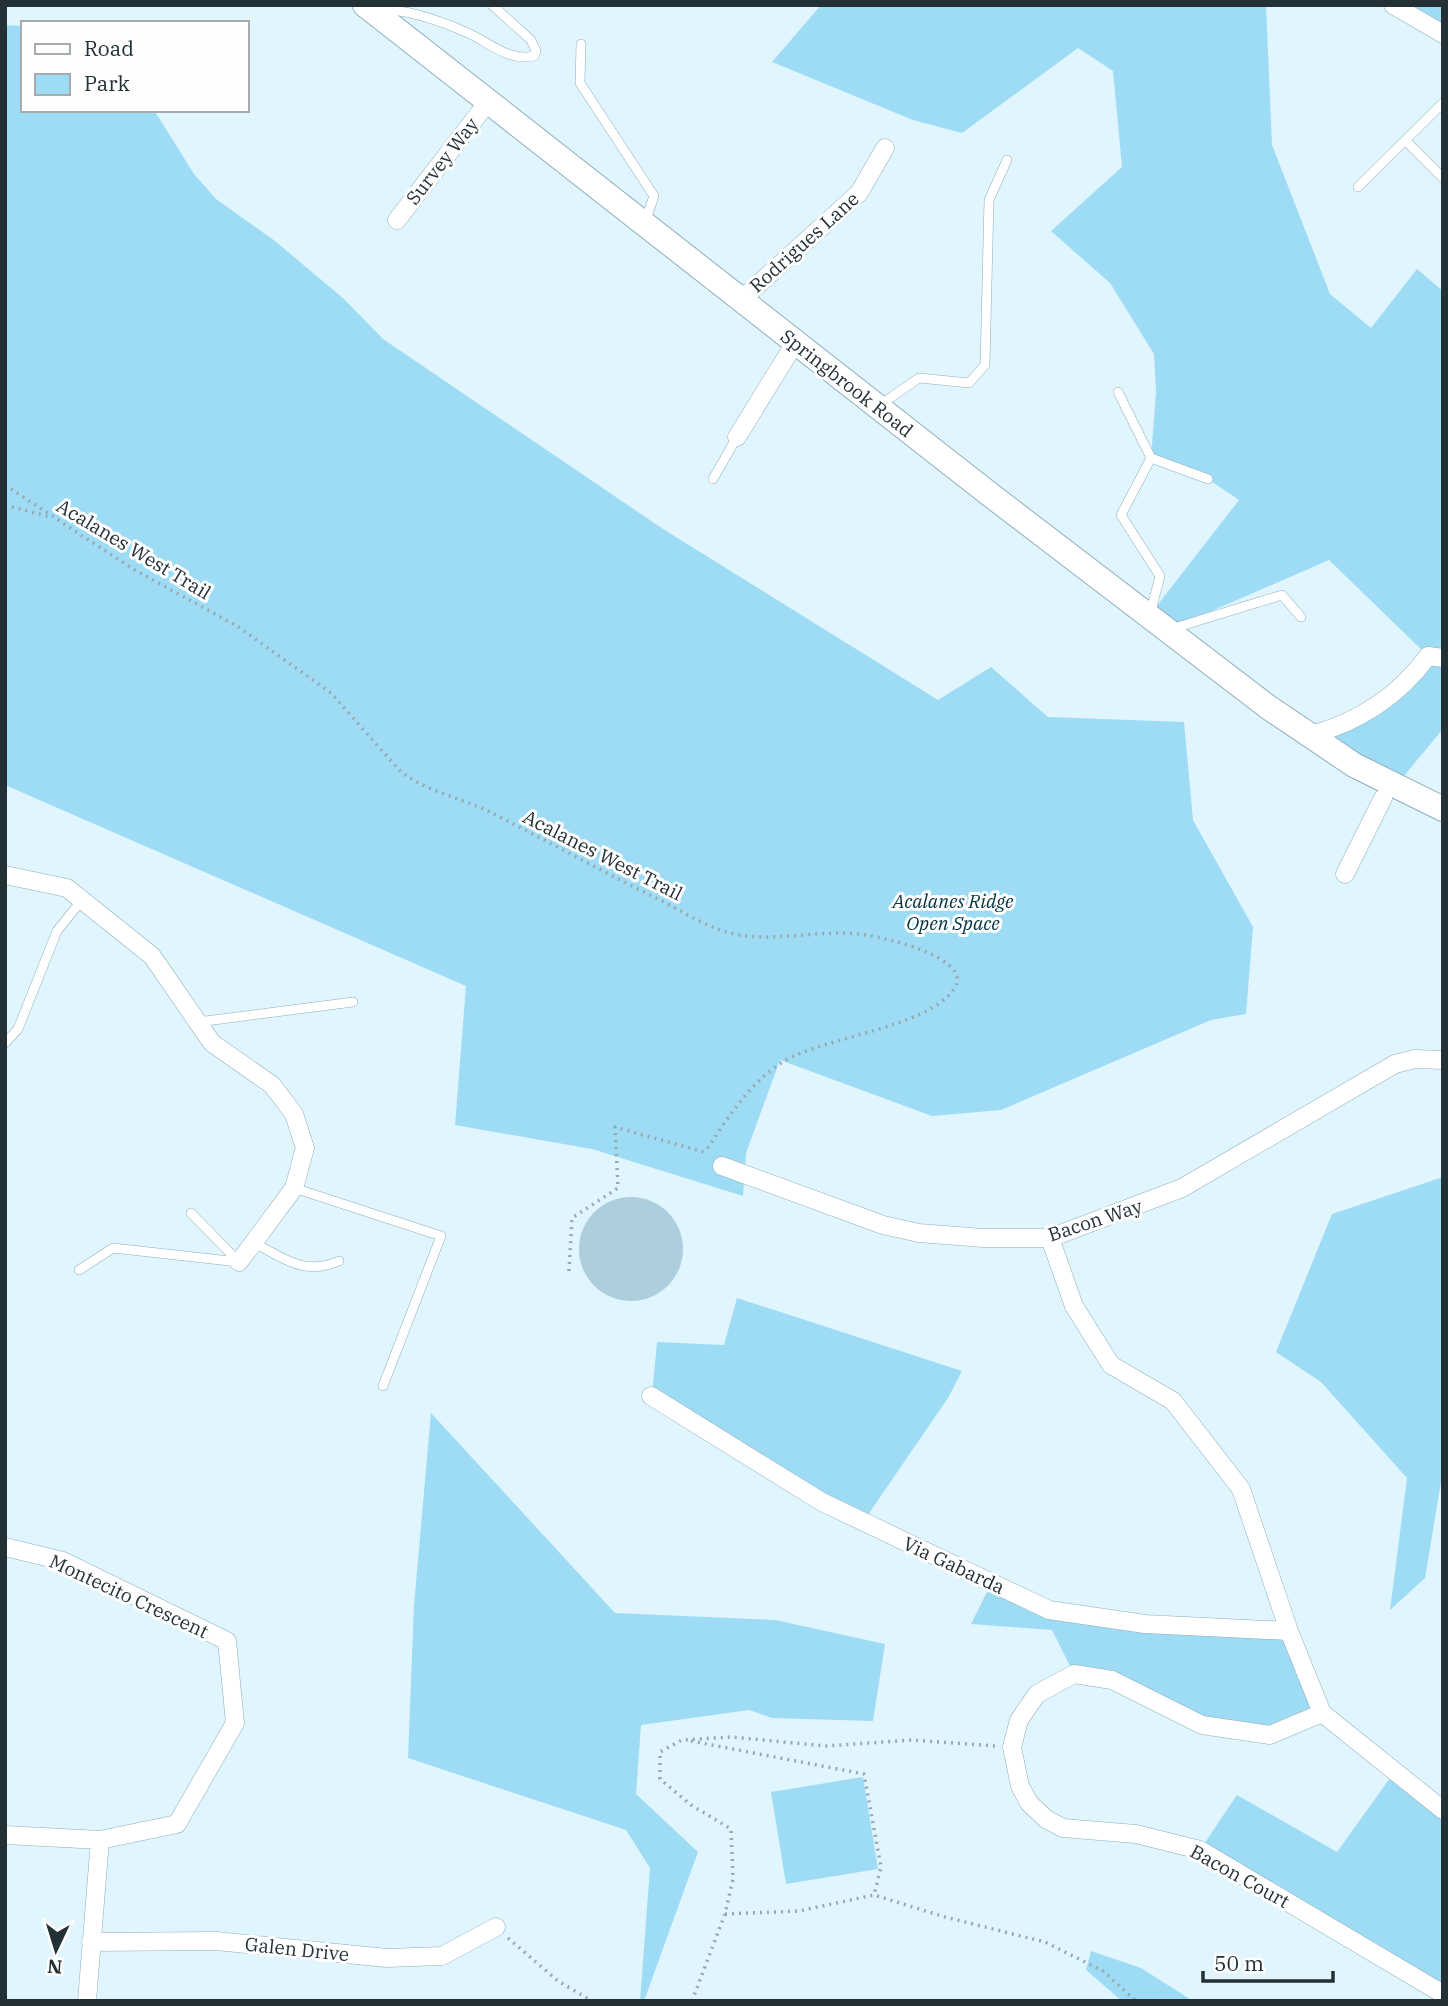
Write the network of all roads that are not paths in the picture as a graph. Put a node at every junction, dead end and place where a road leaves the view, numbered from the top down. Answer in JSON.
{"nodes":[{"id":1,"x":492,"y":5,"type":"edge"},
{"id":2,"x":1393,"y":5,"type":"edge"},
{"id":3,"x":369,"y":8,"type":"edge"},
{"id":4,"x":1443,"y":34,"type":"edge"},
{"id":5,"x":581,"y":44,"type":"dead end"},
{"id":6,"x":487,"y":103,"type":"junction"},
{"id":7,"x":1443,"y":103,"type":"edge"},
{"id":8,"x":1406,"y":141,"type":"junction"},
{"id":9,"x":886,"y":148,"type":"dead end"},
{"id":10,"x":1007,"y":160,"type":"dead end"},
{"id":11,"x":1443,"y":178,"type":"edge"},
{"id":12,"x":1358,"y":187,"type":"dead end"},
{"id":13,"x":397,"y":220,"type":"dead end"},
{"id":14,"x":644,"y":223,"type":"junction"},
{"id":15,"x":742,"y":299,"type":"junction"},
{"id":16,"x":795,"y":343,"type":"junction"},
{"id":17,"x":1118,"y":392,"type":"dead end"},
{"id":18,"x":877,"y":407,"type":"junction"},
{"id":19,"x":737,"y":437,"type":"joint"},
{"id":20,"x":1151,"y":458,"type":"junction"},
{"id":21,"x":713,"y":479,"type":"dead end"},
{"id":22,"x":1208,"y":479,"type":"dead end"},
{"id":23,"x":1301,"y":617,"type":"dead end"},
{"id":24,"x":1158,"y":623,"type":"junction"},
{"id":25,"x":1443,"y":658,"type":"edge"},
{"id":26,"x":1308,"y":736,"type":"junction"},
{"id":27,"x":1334,"y":753,"type":"junction"},
{"id":28,"x":1383,"y":798,"type":"junction"},
{"id":29,"x":1443,"y":809,"type":"edge"},
{"id":30,"x":1443,"y":822,"type":"edge"},
{"id":31,"x":1345,"y":874,"type":"dead end"},
{"id":32,"x":5,"y":875,"type":"edge"},
{"id":33,"x":82,"y":900,"type":"junction"},
{"id":34,"x":353,"y":1002,"type":"dead end"},
{"id":35,"x":198,"y":1023,"type":"junction"},
{"id":36,"x":5,"y":1043,"type":"edge"},
{"id":37,"x":1443,"y":1060,"type":"edge"},
{"id":38,"x":722,"y":1166,"type":"dead end"},
{"id":39,"x":294,"y":1188,"type":"junction"},
{"id":40,"x":191,"y":1213,"type":"dead end"},
{"id":41,"x":1050,"y":1238,"type":"junction"},
{"id":42,"x":253,"y":1242,"type":"junction"},
{"id":43,"x":239,"y":1262,"type":"junction"},
{"id":44,"x":339,"y":1262,"type":"dead end"},
{"id":45,"x":79,"y":1270,"type":"dead end"},
{"id":46,"x":383,"y":1386,"type":"dead end"},
{"id":47,"x":652,"y":1396,"type":"dead end"},
{"id":48,"x":5,"y":1547,"type":"edge"},
{"id":49,"x":1289,"y":1630,"type":"junction"},
{"id":50,"x":1322,"y":1713,"type":"junction"},
{"id":51,"x":1443,"y":1810,"type":"edge"},
{"id":52,"x":5,"y":1835,"type":"edge"},
{"id":53,"x":100,"y":1840,"type":"junction"},
{"id":54,"x":496,"y":1927,"type":"road end"},
{"id":55,"x":91,"y":1942,"type":"junction"},
{"id":56,"x":1443,"y":1994,"type":"edge"},
{"id":57,"x":87,"y":2001,"type":"edge"}],
"edges":[{"from":1,"to":3,"type":"lane"},
{"from":2,"to":4,"type":"street"},
{"from":3,"to":6,"type":"street","name":"Springbrook Road"},
{"from":5,"to":14,"type":"lane"},
{"from":6,"to":13,"type":"street","name":"Survey Way"},
{"from":6,"to":14,"type":"street","name":"Springbrook Road"},
{"from":7,"to":8,"type":"lane"},
{"from":8,"to":11,"type":"lane"},
{"from":8,"to":12,"type":"lane"},
{"from":9,"to":15,"type":"street","name":"Rodrigues Lane"},
{"from":10,"to":18,"type":"lane"},
{"from":14,"to":15,"type":"street","name":"Springbrook Road"},
{"from":15,"to":16,"type":"street","name":"Springbrook Road"},
{"from":16,"to":18,"type":"street","name":"Springbrook Road"},
{"from":16,"to":19,"type":"street"},
{"from":17,"to":20,"type":"lane"},
{"from":18,"to":24,"type":"street","name":"Springbrook Road"},
{"from":19,"to":21,"type":"lane"},
{"from":20,"to":22,"type":"lane"},
{"from":20,"to":24,"type":"lane"},
{"from":23,"to":24,"type":"lane"},
{"from":24,"to":26,"type":"street","name":"Springbrook Road"},
{"from":25,"to":26,"type":"street"},
{"from":26,"to":27,"type":"street","name":"Springbrook Road"},
{"from":27,"to":28,"type":"street","name":"Springbrook Road"},
{"from":27,"to":29,"type":"street","name":"Springbrook Road"},
{"from":28,"to":30,"type":"street","name":"Springbrook Road"},
{"from":28,"to":31,"type":"street"},
{"from":32,"to":33,"type":"street"},
{"from":33,"to":35,"type":"street"},
{"from":33,"to":36,"type":"lane"},
{"from":34,"to":35,"type":"lane"},
{"from":35,"to":39,"type":"street"},
{"from":37,"to":41,"type":"street","name":"Bacon Way"},
{"from":38,"to":41,"type":"street","name":"Bacon Way"},
{"from":39,"to":42,"type":"street"},
{"from":39,"to":46,"type":"lane"},
{"from":40,"to":43,"type":"lane"},
{"from":41,"to":49,"type":"street"},
{"from":42,"to":43,"type":"street"},
{"from":42,"to":44,"type":"lane"},
{"from":43,"to":45,"type":"lane"},
{"from":47,"to":49,"type":"street","name":"Via Gabarda"},
{"from":48,"to":53,"type":"street","name":"Montecito Crescent"},
{"from":49,"to":50,"type":"street"},
{"from":50,"to":51,"type":"street"},
{"from":50,"to":56,"type":"street","name":"Bacon Court"},
{"from":52,"to":53,"type":"street"},
{"from":53,"to":55,"type":"street"},
{"from":54,"to":55,"type":"street","name":"Galen Drive"},
{"from":55,"to":57,"type":"street"}]}
